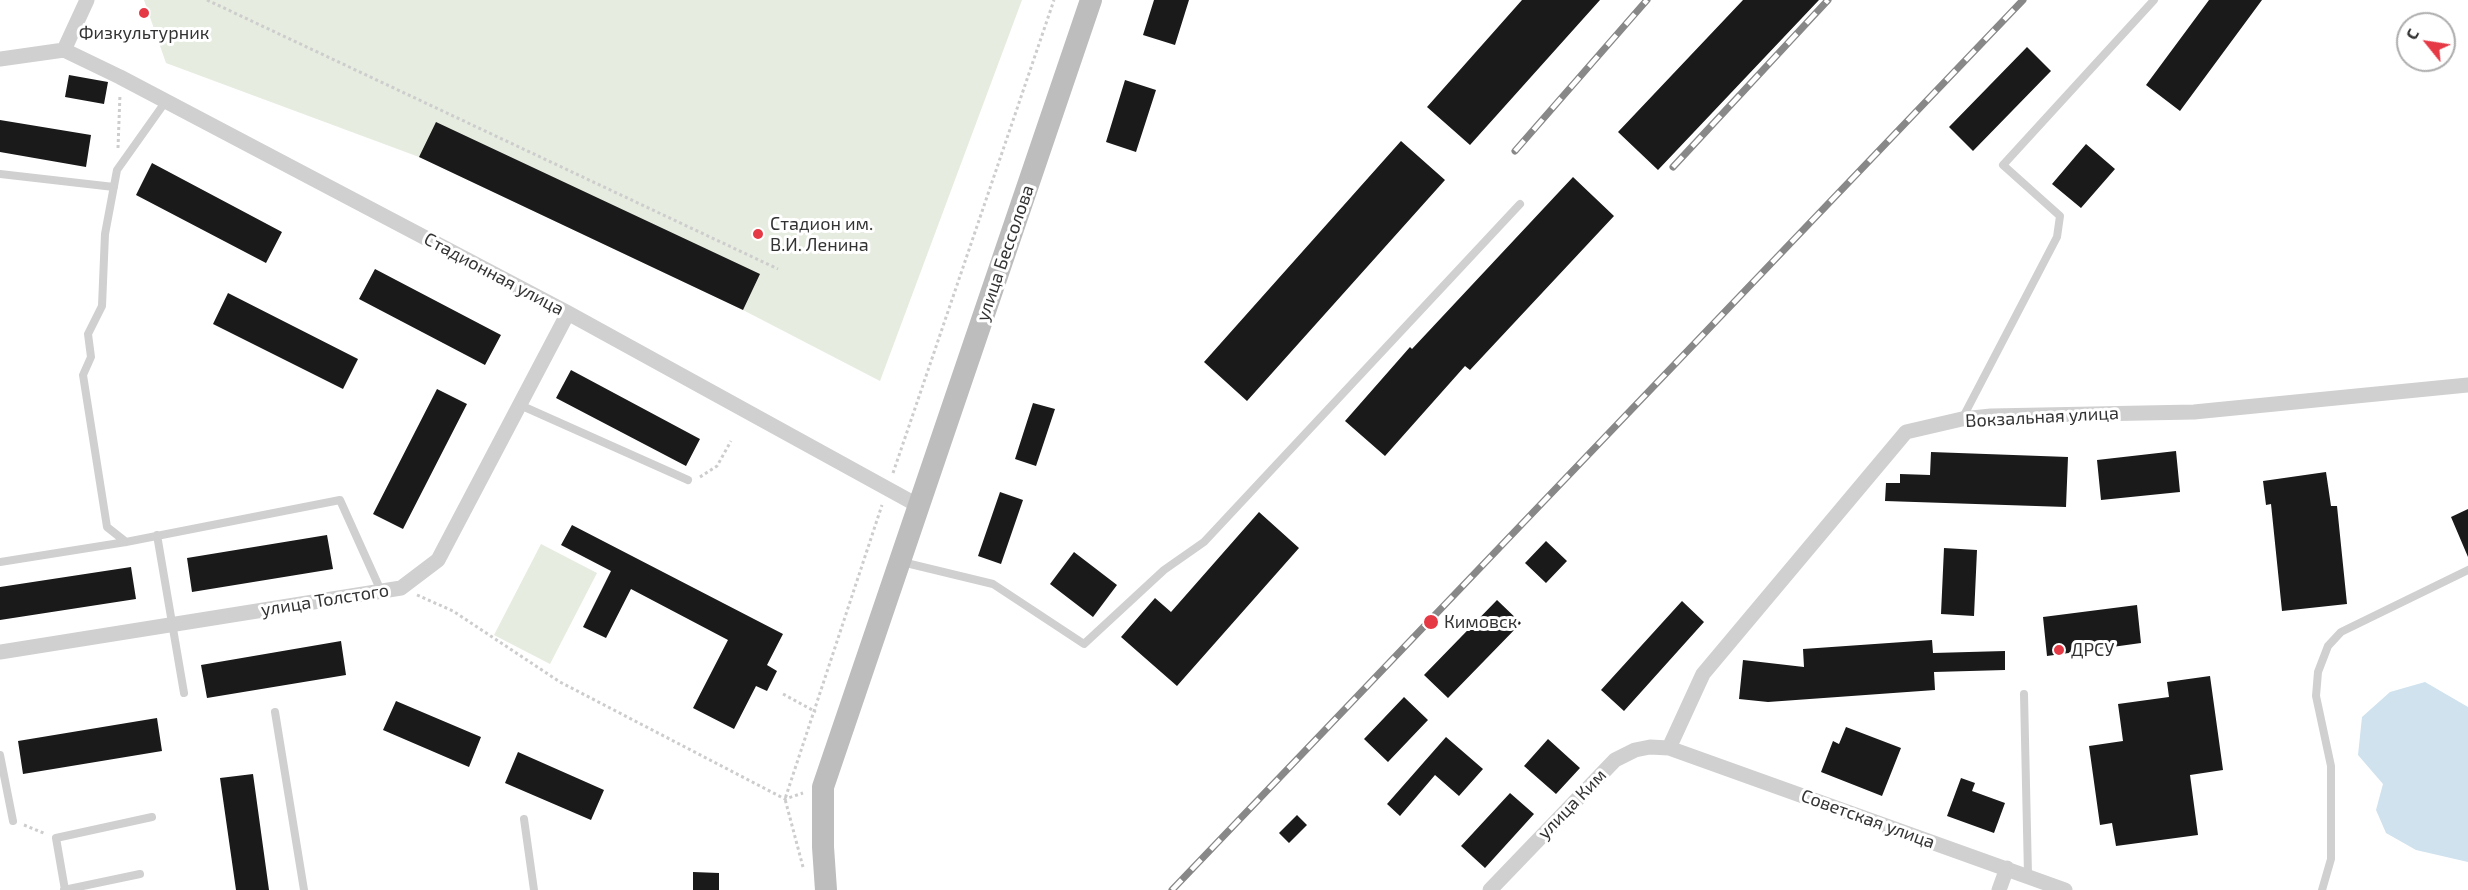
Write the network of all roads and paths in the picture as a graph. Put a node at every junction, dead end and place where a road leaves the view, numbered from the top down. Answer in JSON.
{"nodes":[{"id":1,"x":87,"y":0,"type":"edge"},
{"id":2,"x":207,"y":0,"type":"edge"},
{"id":3,"x":1054,"y":0,"type":"edge"},
{"id":4,"x":1091,"y":0,"type":"edge"},
{"id":5,"x":2154,"y":0,"type":"edge"},
{"id":6,"x":64,"y":50,"type":"junction"},
{"id":7,"x":0,"y":59,"type":"edge"},
{"id":8,"x":120,"y":77,"type":"junction"},
{"id":9,"x":166,"y":101,"type":"junction"},
{"id":10,"x":117,"y":170,"type":"junction"},
{"id":11,"x":0,"y":174,"type":"edge"},
{"id":12,"x":114,"y":187,"type":"junction"},
{"id":13,"x":1521,"y":204,"type":"dead end"},
{"id":14,"x":778,"y":268,"type":"dead end"},
{"id":15,"x":568,"y":314,"type":"junction"},
{"id":16,"x":2468,"y":385,"type":"edge"},
{"id":17,"x":520,"y":405,"type":"junction"},
{"id":18,"x":1962,"y":419,"type":"junction"},
{"id":19,"x":731,"y":441,"type":"dead end"},
{"id":20,"x":688,"y":480,"type":"joint"},
{"id":21,"x":887,"y":489,"type":"junction"},
{"id":22,"x":919,"y":506,"type":"junction"},
{"id":23,"x":157,"y":536,"type":"junction"},
{"id":24,"x":126,"y":542,"type":"junction"},
{"id":25,"x":0,"y":562,"type":"edge"},
{"id":26,"x":900,"y":562,"type":"junction"},
{"id":27,"x":2468,"y":570,"type":"edge"},
{"id":28,"x":401,"y":588,"type":"junction"},
{"id":29,"x":381,"y":591,"type":"junction"},
{"id":30,"x":172,"y":625,"type":"junction"},
{"id":31,"x":0,"y":652,"type":"edge"},
{"id":32,"x":184,"y":693,"type":"dead end"},
{"id":33,"x":783,"y":694,"type":"dead end"},
{"id":34,"x":2024,"y":694,"type":"dead end"},
{"id":35,"x":275,"y":712,"type":"dead end"},
{"id":36,"x":816,"y":712,"type":"junction"},
{"id":37,"x":1669,"y":748,"type":"junction"},
{"id":38,"x":0,"y":755,"type":"edge"},
{"id":39,"x":823,"y":787,"type":"junction"},
{"id":40,"x":785,"y":799,"type":"junction"},
{"id":41,"x":152,"y":817,"type":"dead end"},
{"id":42,"x":524,"y":819,"type":"dead end"},
{"id":43,"x":13,"y":821,"type":"joint"},
{"id":44,"x":56,"y":838,"type":"junction"},
{"id":45,"x":2007,"y":868,"type":"junction"},
{"id":46,"x":804,"y":870,"type":"dead end"},
{"id":47,"x":140,"y":874,"type":"dead end"},
{"id":48,"x":2028,"y":875,"type":"junction"},
{"id":49,"x":64,"y":890,"type":"edge"},
{"id":50,"x":304,"y":890,"type":"edge"},
{"id":51,"x":534,"y":890,"type":"edge"},
{"id":52,"x":826,"y":890,"type":"edge"},
{"id":53,"x":1490,"y":890,"type":"edge"},
{"id":54,"x":1999,"y":890,"type":"edge"},
{"id":55,"x":2066,"y":890,"type":"edge"},
{"id":56,"x":2322,"y":890,"type":"edge"}],
"edges":[{"from":1,"to":6,"type":"street"},
{"from":2,"to":14,"type":"path"},
{"from":3,"to":21,"type":"path"},
{"from":4,"to":22,"type":"main road","name":"улица Бессолова"},
{"from":5,"to":18,"type":"lane"},
{"from":6,"to":7,"type":"street"},
{"from":6,"to":8,"type":"street","name":"Стадионная улица"},
{"from":8,"to":9,"type":"street","name":"Стадионная улица"},
{"from":8,"to":10,"type":"path"},
{"from":9,"to":10,"type":"lane"},
{"from":9,"to":15,"type":"street","name":"Стадионная улица"},
{"from":10,"to":12,"type":"lane"},
{"from":11,"to":12,"type":"lane"},
{"from":12,"to":24,"type":"lane"},
{"from":13,"to":26,"type":"lane"},
{"from":15,"to":17,"type":"street","name":"улица Толстого"},
{"from":15,"to":21,"type":"street","name":"Стадионная улица"},
{"from":16,"to":18,"type":"street","name":"Вокзальная улица"},
{"from":17,"to":20,"type":"lane"},
{"from":17,"to":28,"type":"street","name":"улица Толстого"},
{"from":18,"to":37,"type":"street","name":"Вокзальная улица"},
{"from":19,"to":20,"type":"path"},
{"from":21,"to":22,"type":"street","name":"Стадионная улица"},
{"from":21,"to":36,"type":"path"},
{"from":22,"to":26,"type":"main road","name":"улица Бессолова"},
{"from":23,"to":24,"type":"lane"},
{"from":23,"to":29,"type":"lane"},
{"from":23,"to":30,"type":"lane"},
{"from":24,"to":25,"type":"lane"},
{"from":26,"to":39,"type":"main road","name":"улица Бессолова"},
{"from":27,"to":56,"type":"lane"},
{"from":28,"to":29,"type":"street","name":"улица Толстого"},
{"from":28,"to":40,"type":"path"},
{"from":29,"to":30,"type":"street","name":"улица Толстого"},
{"from":30,"to":31,"type":"street","name":"улица Толстого"},
{"from":30,"to":32,"type":"lane"},
{"from":33,"to":36,"type":"path"},
{"from":34,"to":48,"type":"lane"},
{"from":35,"to":50,"type":"lane"},
{"from":36,"to":40,"type":"path"},
{"from":37,"to":45,"type":"street","name":"Советская улица"},
{"from":37,"to":53,"type":"street","name":"улица Ким"},
{"from":38,"to":43,"type":"lane"},
{"from":39,"to":40,"type":"path"},
{"from":39,"to":52,"type":"main road","name":"улица Бессолова"},
{"from":40,"to":46,"type":"path"},
{"from":41,"to":44,"type":"lane"},
{"from":42,"to":51,"type":"lane"},
{"from":43,"to":44,"type":"path"},
{"from":44,"to":49,"type":"lane"},
{"from":45,"to":48,"type":"street","name":"Советская улица"},
{"from":45,"to":54,"type":"street"},
{"from":47,"to":49,"type":"lane"},
{"from":48,"to":55,"type":"street","name":"Советская улица"}]}
